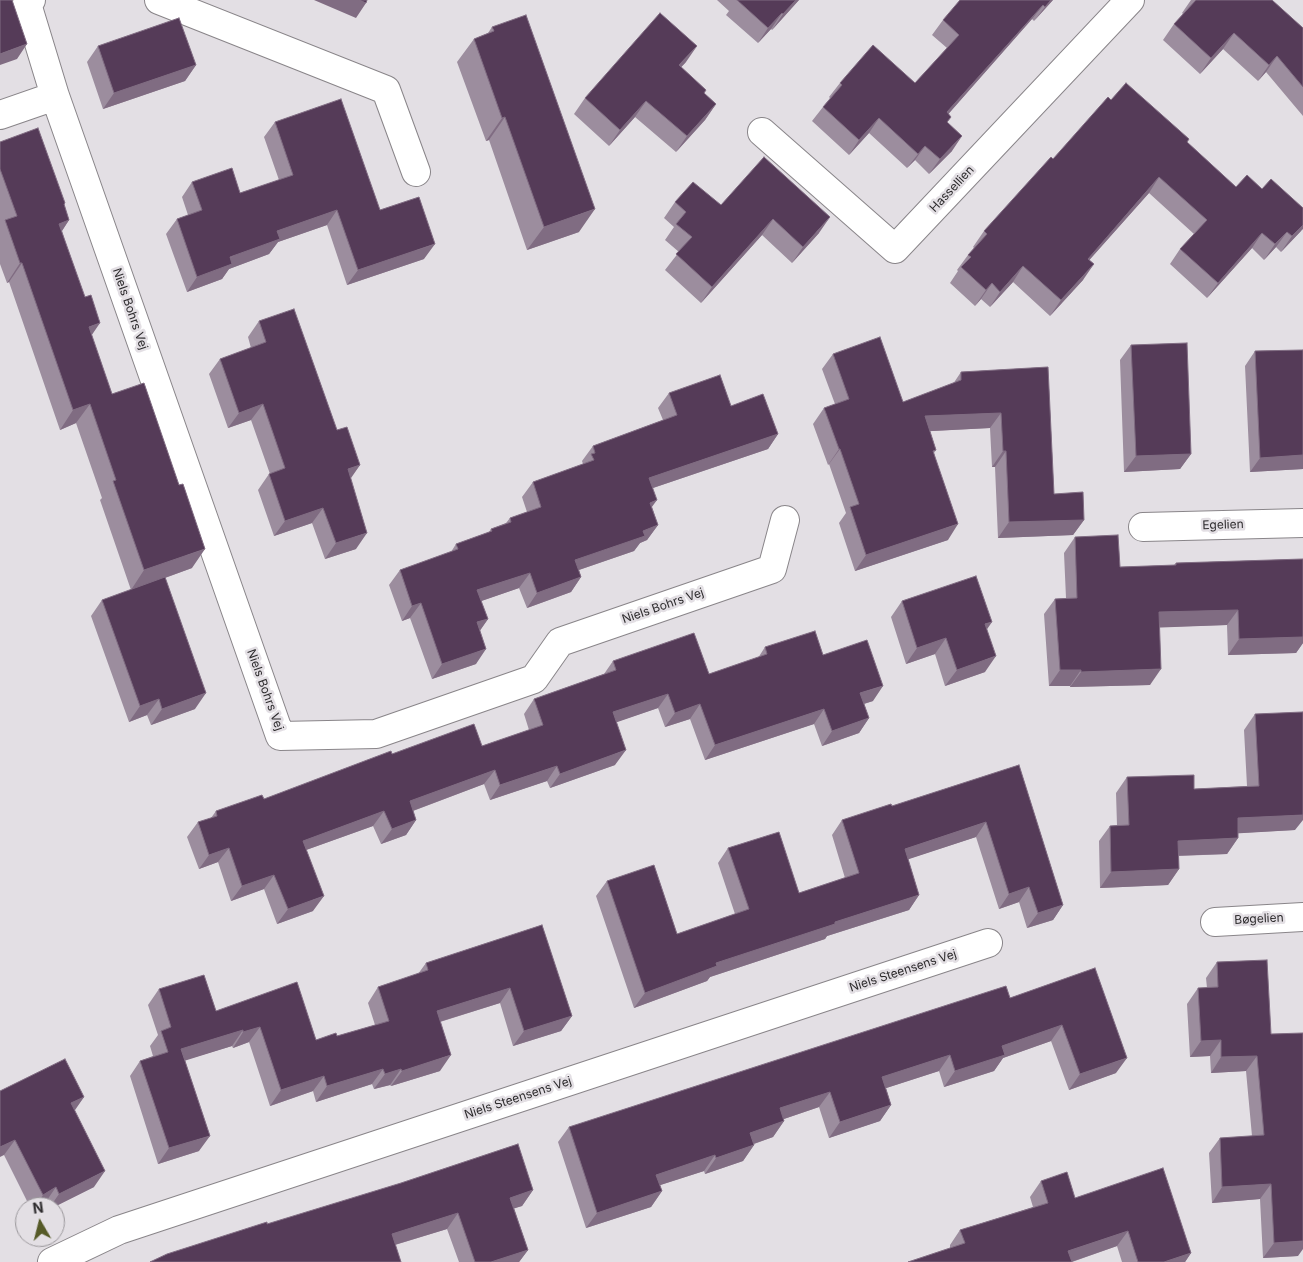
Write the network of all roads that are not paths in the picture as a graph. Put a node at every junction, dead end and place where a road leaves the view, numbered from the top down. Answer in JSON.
{"nodes":[{"id":1,"x":31,"y":0,"type":"edge"},
{"id":2,"x":159,"y":0,"type":"edge"},
{"id":3,"x":1130,"y":0,"type":"edge"},
{"id":4,"x":55,"y":96,"type":"junction"},
{"id":5,"x":0,"y":115,"type":"edge"},
{"id":6,"x":762,"y":132,"type":"dead end"},
{"id":7,"x":416,"y":172,"type":"dead end"},
{"id":8,"x":785,"y":520,"type":"dead end"},
{"id":9,"x":1303,"y":523,"type":"edge"},
{"id":10,"x":1142,"y":527,"type":"dead end"},
{"id":11,"x":1303,"y":917,"type":"edge"},
{"id":12,"x":1215,"y":922,"type":"dead end"},
{"id":13,"x":988,"y":943,"type":"dead end"},
{"id":14,"x":52,"y":1262,"type":"edge"}],
"edges":[{"from":1,"to":4,"type":"street","name":"Niels Bohrs Vej"},
{"from":2,"to":7,"type":"street"},
{"from":3,"to":6,"type":"street","name":"Hassellien"},
{"from":4,"to":5,"type":"street"},
{"from":4,"to":8,"type":"street","name":"Niels Bohrs Vej"},
{"from":9,"to":10,"type":"street","name":"Egelien"},
{"from":11,"to":12,"type":"street","name":"Bøgelien"},
{"from":13,"to":14,"type":"street","name":"Niels Steensens Vej"}]}
